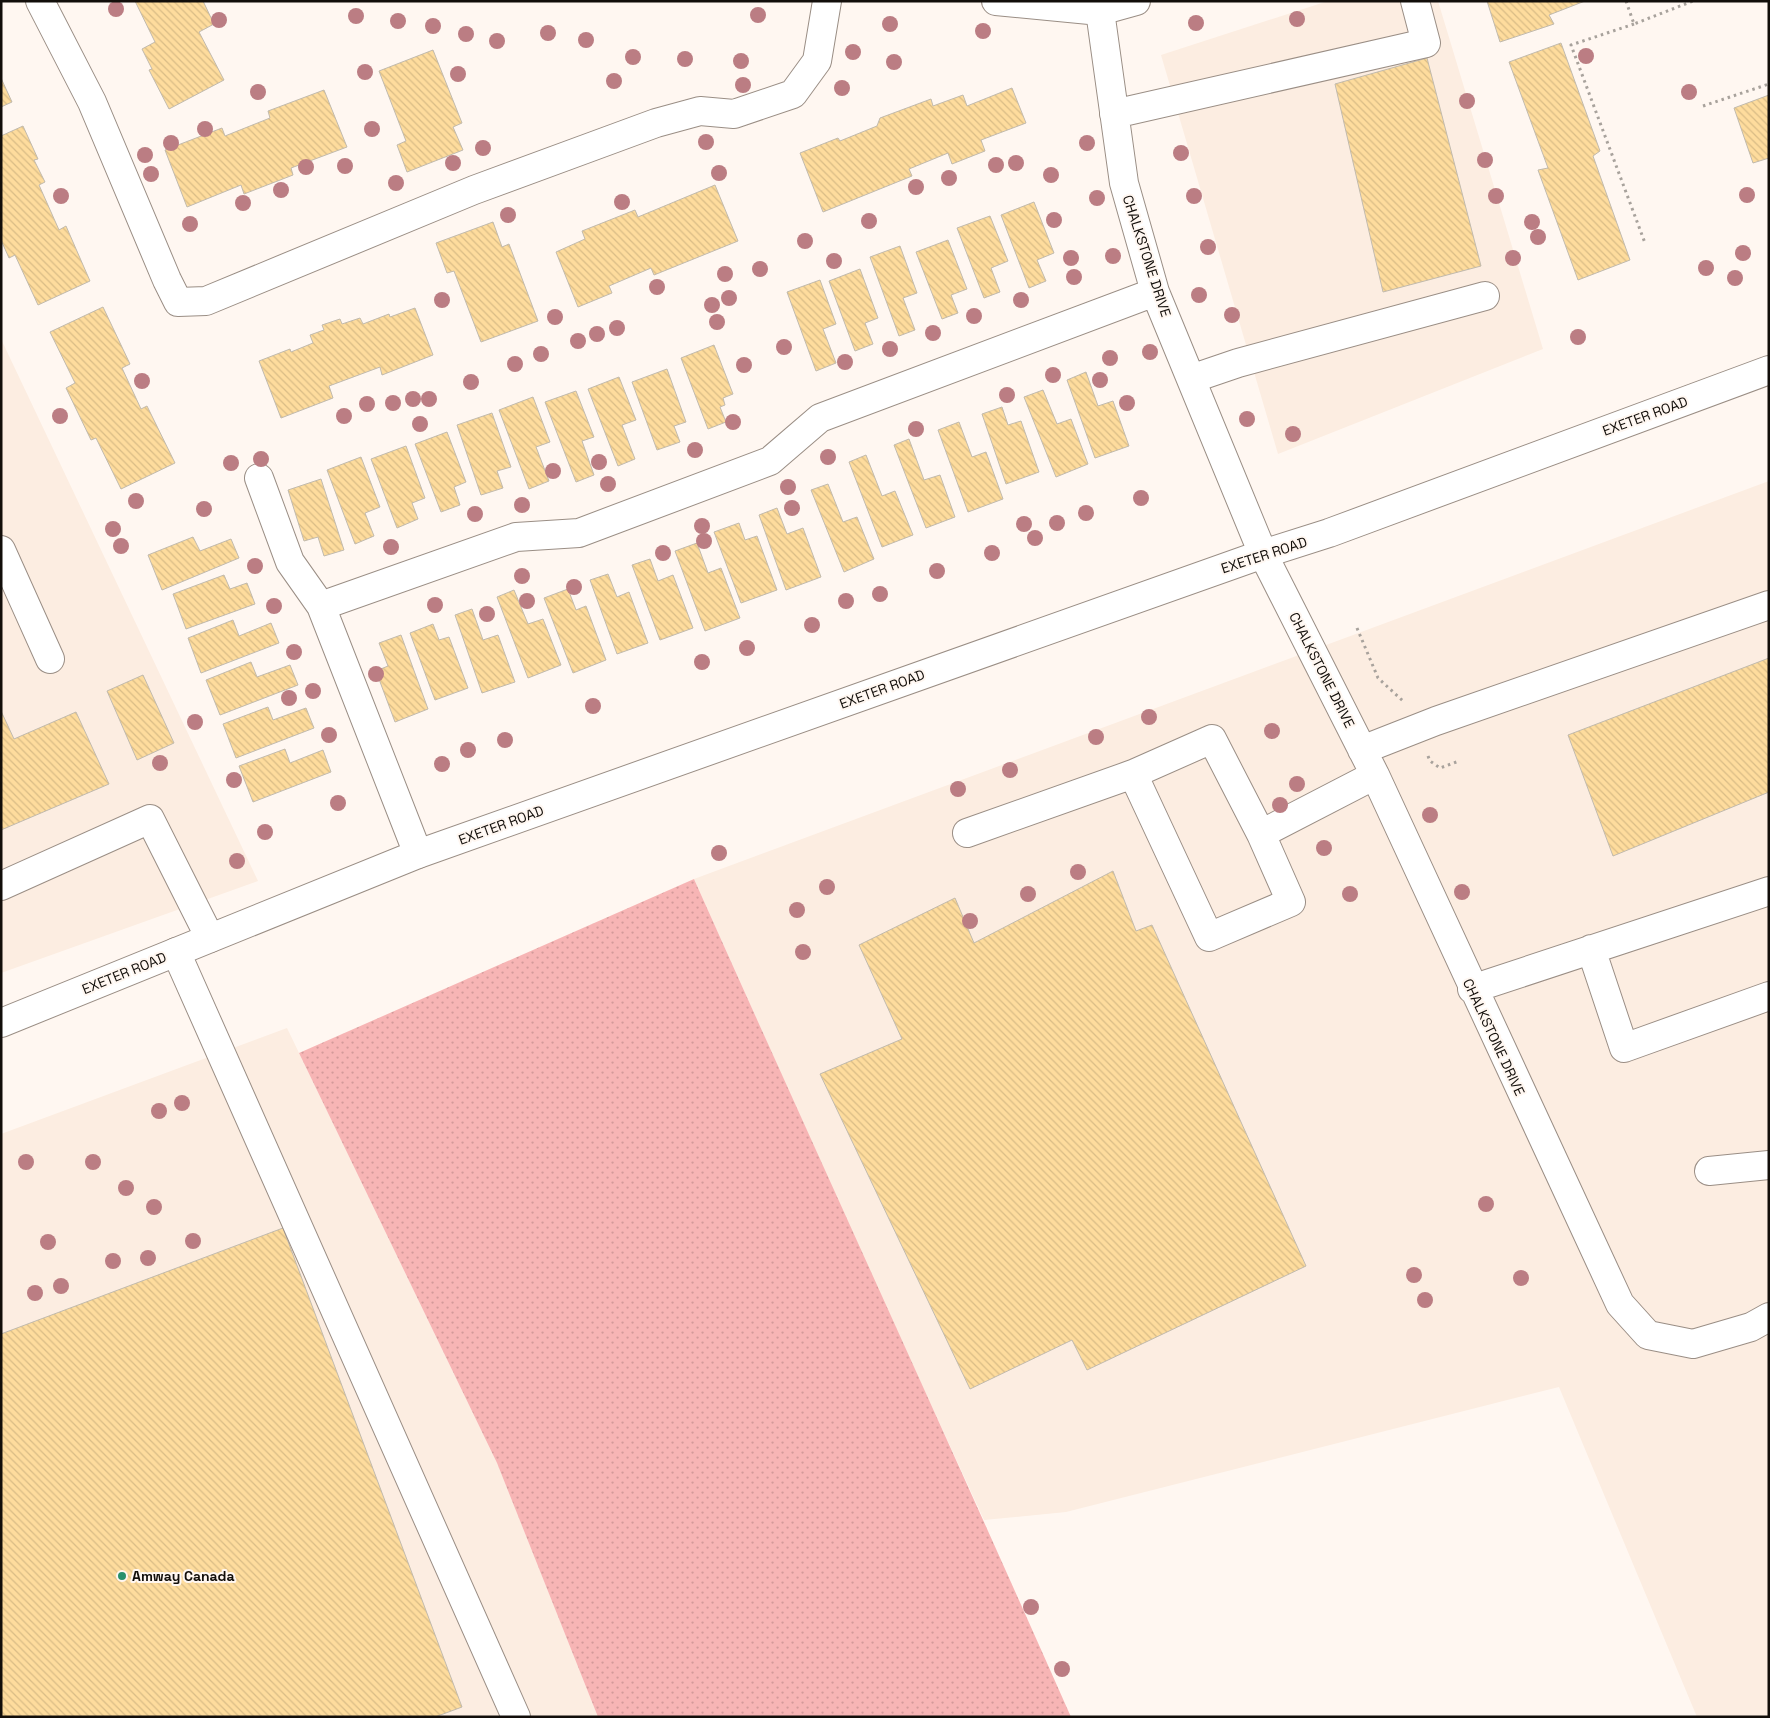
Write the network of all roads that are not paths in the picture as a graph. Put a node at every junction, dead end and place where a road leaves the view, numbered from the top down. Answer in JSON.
{"nodes":[{"id":1,"x":40,"y":1,"type":"edge"},
{"id":2,"x":827,"y":1,"type":"edge"},
{"id":3,"x":996,"y":1,"type":"edge"},
{"id":4,"x":1136,"y":1,"type":"edge"},
{"id":5,"x":1416,"y":1,"type":"edge"},
{"id":6,"x":1100,"y":11,"type":"junction"},
{"id":7,"x":1114,"y":114,"type":"junction"},
{"id":8,"x":1155,"y":292,"type":"junction"},
{"id":9,"x":1485,"y":296,"type":"dead end"},
{"id":10,"x":1769,"y":370,"type":"edge"},
{"id":11,"x":1191,"y":378,"type":"junction"},
{"id":12,"x":259,"y":478,"type":"dead end"},
{"id":13,"x":1,"y":550,"type":"edge"},
{"id":14,"x":1263,"y":554,"type":"junction"},
{"id":15,"x":1769,"y":605,"type":"edge"},
{"id":16,"x":320,"y":606,"type":"junction"},
{"id":17,"x":50,"y":659,"type":"dead end"},
{"id":18,"x":1362,"y":750,"type":"junction"},
{"id":19,"x":1133,"y":774,"type":"junction"},
{"id":20,"x":1375,"y":775,"type":"junction"},
{"id":21,"x":967,"y":833,"type":"dead end"},
{"id":22,"x":1261,"y":834,"type":"junction"},
{"id":23,"x":418,"y":854,"type":"junction"},
{"id":24,"x":1,"y":886,"type":"edge"},
{"id":25,"x":1769,"y":891,"type":"edge"},
{"id":26,"x":210,"y":938,"type":"junction"},
{"id":27,"x":1591,"y":949,"type":"junction"},
{"id":28,"x":176,"y":952,"type":"junction"},
{"id":29,"x":1472,"y":988,"type":"junction"},
{"id":30,"x":1769,"y":996,"type":"edge"},
{"id":31,"x":1,"y":1023,"type":"edge"},
{"id":32,"x":1769,"y":1165,"type":"edge"},
{"id":33,"x":1709,"y":1171,"type":"dead end"},
{"id":34,"x":1769,"y":1316,"type":"edge"},
{"id":35,"x":516,"y":1717,"type":"edge"}],
"edges":[{"from":1,"to":2,"type":"main road"},
{"from":3,"to":6,"type":"main road"},
{"from":4,"to":6,"type":"main road"},
{"from":5,"to":7,"type":"main road"},
{"from":6,"to":7,"type":"main road","name":"CHALKSTONE DRIVE"},
{"from":7,"to":8,"type":"main road","name":"CHALKSTONE DRIVE"},
{"from":8,"to":11,"type":"main road","name":"CHALKSTONE DRIVE"},
{"from":8,"to":16,"type":"main road"},
{"from":9,"to":11,"type":"main road"},
{"from":10,"to":14,"type":"main road","name":"EXETER ROAD"},
{"from":11,"to":14,"type":"main road","name":"CHALKSTONE DRIVE"},
{"from":12,"to":16,"type":"main road"},
{"from":13,"to":17,"type":"main road"},
{"from":14,"to":18,"type":"main road","name":"CHALKSTONE DRIVE"},
{"from":14,"to":23,"type":"main road","name":"EXETER ROAD"},
{"from":15,"to":18,"type":"main road"},
{"from":16,"to":23,"type":"main road"},
{"from":18,"to":20,"type":"main road","name":"CHALKSTONE DRIVE"},
{"from":19,"to":21,"type":"main road"},
{"from":19,"to":22,"type":"main road"},
{"from":19,"to":22,"type":"main road"},
{"from":20,"to":22,"type":"main road"},
{"from":20,"to":29,"type":"main road","name":"CHALKSTONE DRIVE"},
{"from":23,"to":26,"type":"main road","name":"EXETER ROAD"},
{"from":24,"to":26,"type":"main road"},
{"from":25,"to":27,"type":"main road"},
{"from":26,"to":28,"type":"main road","name":"EXETER ROAD"},
{"from":27,"to":29,"type":"main road"},
{"from":27,"to":30,"type":"main road"},
{"from":28,"to":31,"type":"main road","name":"EXETER ROAD"},
{"from":28,"to":35,"type":"main road"},
{"from":29,"to":34,"type":"main road","name":"CHALKSTONE DRIVE"},
{"from":32,"to":33,"type":"main road"}]}
